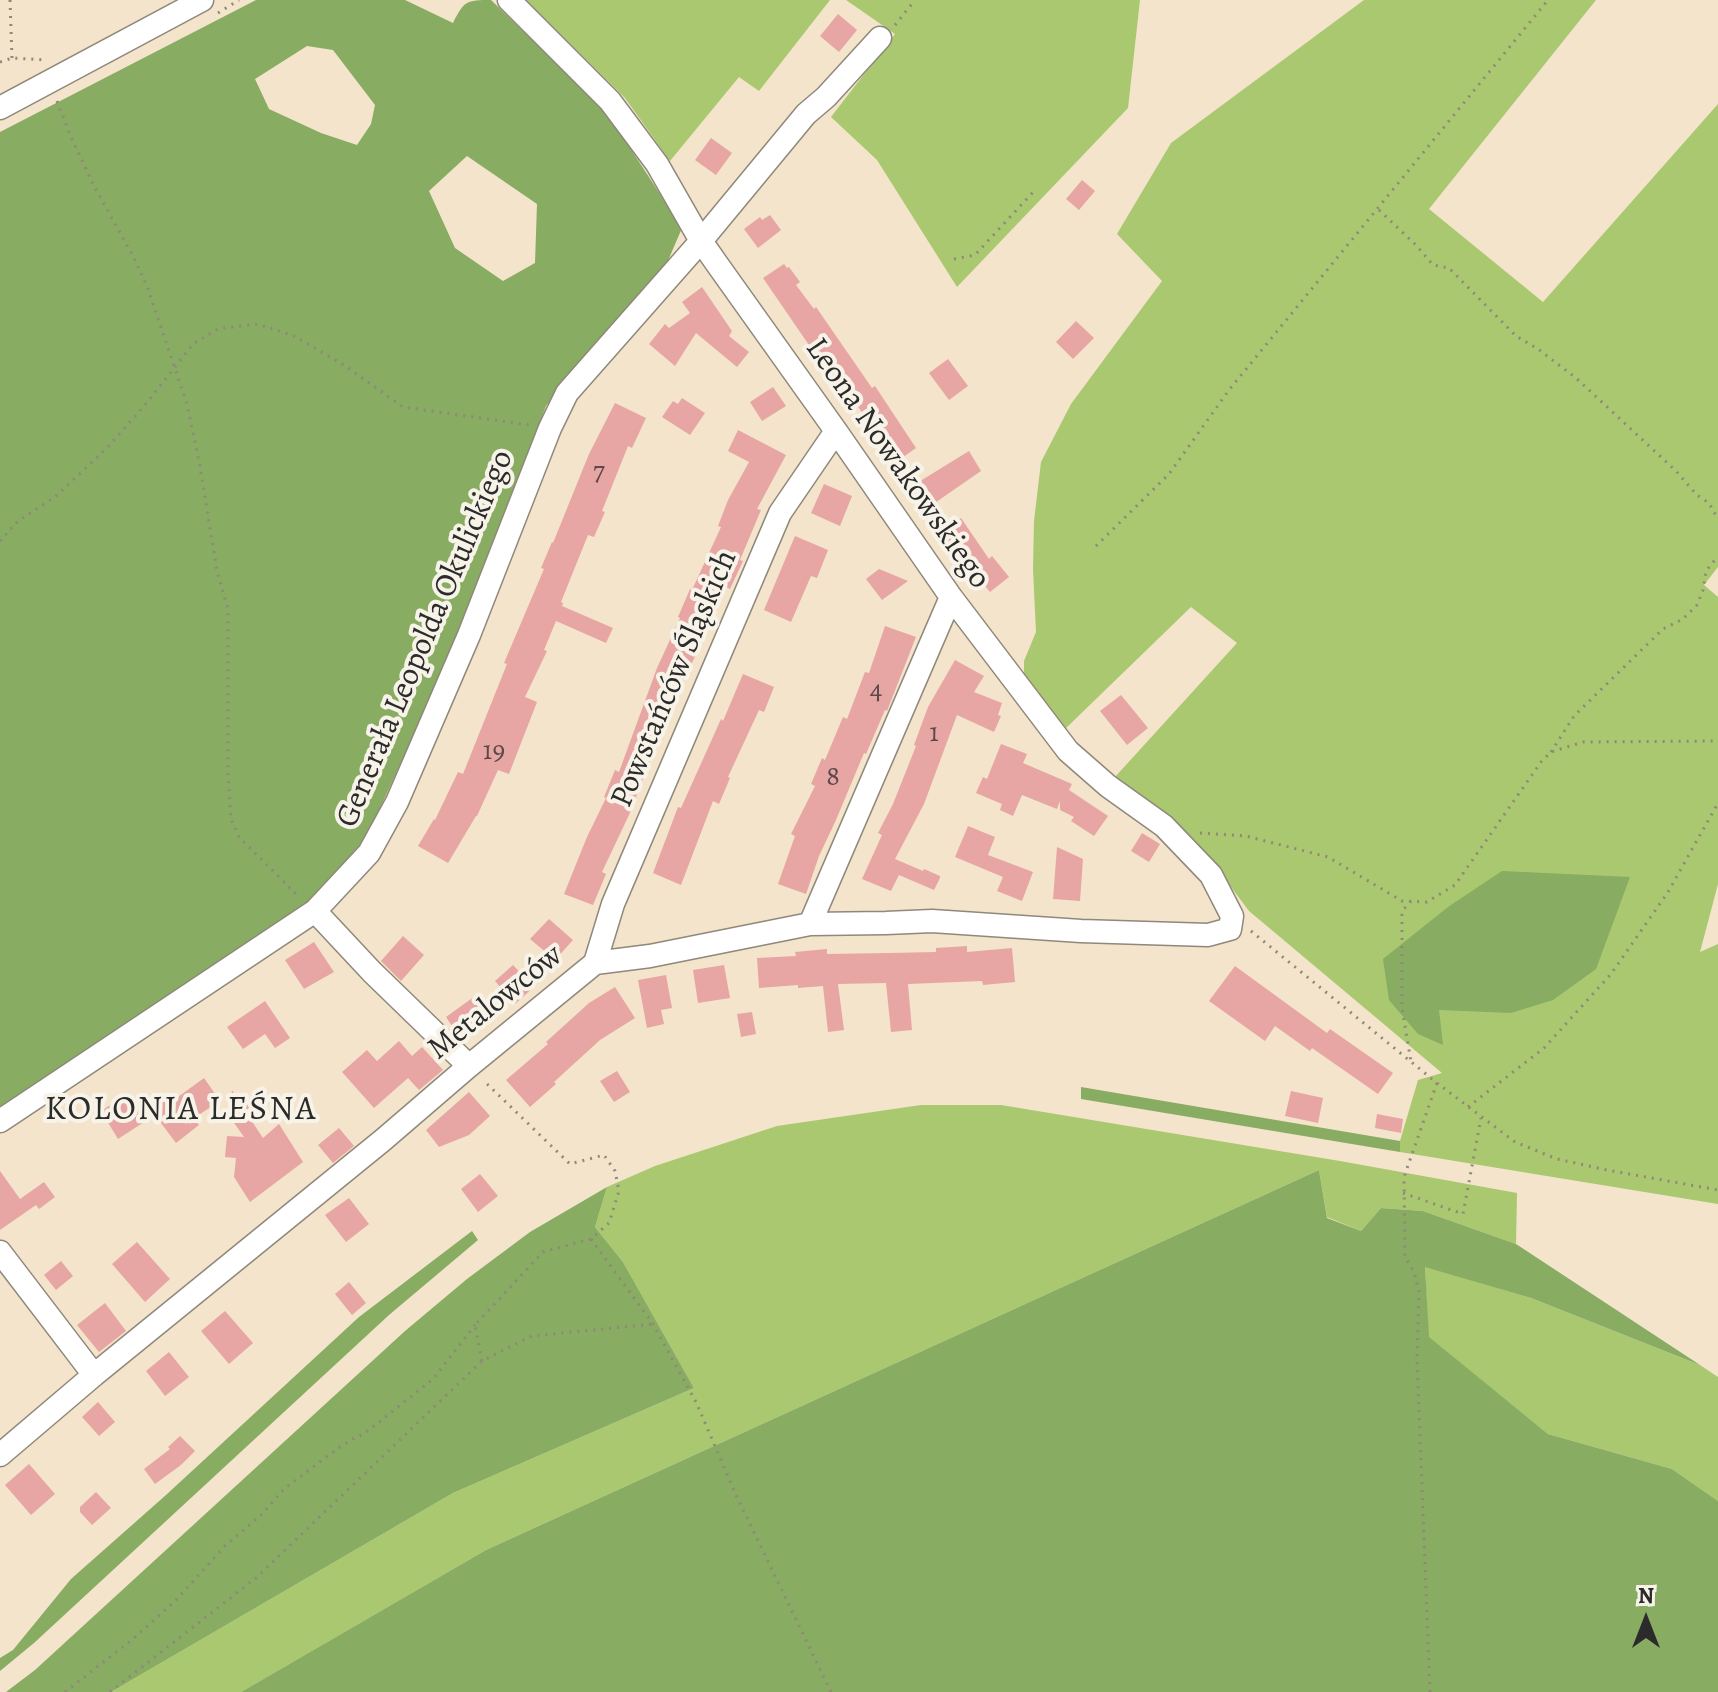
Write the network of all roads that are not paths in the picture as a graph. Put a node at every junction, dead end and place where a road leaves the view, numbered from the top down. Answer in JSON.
{"nodes":[{"id":1,"x":202,"y":0,"type":"edge"},
{"id":2,"x":509,"y":0,"type":"edge"},
{"id":3,"x":880,"y":38,"type":"road end"},
{"id":4,"x":0,"y":108,"type":"edge"},
{"id":5,"x":701,"y":241,"type":"junction"},
{"id":6,"x":836,"y":431,"type":"junction"},
{"id":7,"x":951,"y":597,"type":"junction"},
{"id":8,"x":315,"y":911,"type":"junction"},
{"id":9,"x":810,"y":924,"type":"junction"},
{"id":10,"x":1208,"y":935,"type":"joint"},
{"id":11,"x":595,"y":963,"type":"junction"},
{"id":12,"x":469,"y":1066,"type":"junction"},
{"id":13,"x":0,"y":1121,"type":"edge"},
{"id":14,"x":0,"y":1252,"type":"edge"},
{"id":15,"x":94,"y":1375,"type":"junction"},
{"id":16,"x":0,"y":1455,"type":"edge"}],
"edges":[{"from":1,"to":4,"type":"street"},
{"from":2,"to":5,"type":"street","name":"Leona Nowakowskiego"},
{"from":3,"to":5,"type":"street","name":"Generała Leopolda Okulickiego"},
{"from":5,"to":6,"type":"street","name":"Leona Nowakowskiego"},
{"from":5,"to":8,"type":"street","name":"Generała Leopolda Okulickiego"},
{"from":6,"to":7,"type":"street","name":"Leona Nowakowskiego"},
{"from":6,"to":11,"type":"street","name":"Powstańców Śląskich"},
{"from":7,"to":9,"type":"street"},
{"from":7,"to":10,"type":"street","name":"Leona Nowakowskiego"},
{"from":8,"to":12,"type":"street"},
{"from":8,"to":13,"type":"street","name":"Generała Leopolda Okulickiego"},
{"from":9,"to":10,"type":"street","name":"Metalowców"},
{"from":9,"to":11,"type":"street","name":"Metalowców"},
{"from":11,"to":12,"type":"street","name":"Metalowców"},
{"from":12,"to":15,"type":"street","name":"Metalowców"},
{"from":14,"to":15,"type":"street"},
{"from":15,"to":16,"type":"street","name":"Metalowców"}]}
